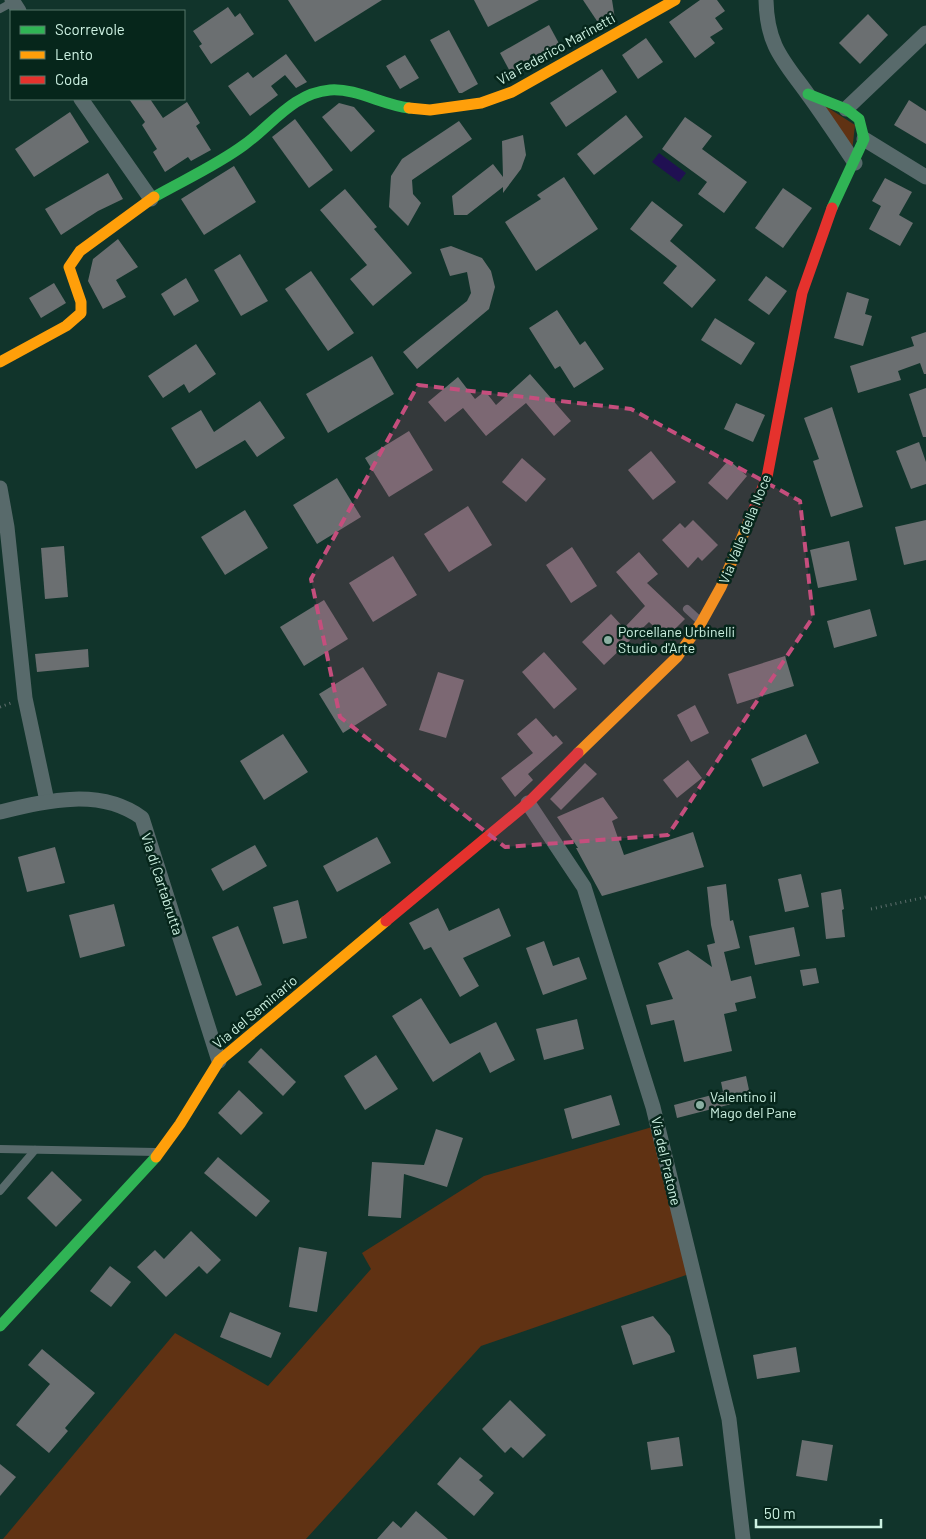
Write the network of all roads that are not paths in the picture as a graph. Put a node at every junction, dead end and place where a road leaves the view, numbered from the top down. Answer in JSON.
{"nodes":[{"id":1,"x":676,"y":0,"type":"edge"},
{"id":2,"x":766,"y":0,"type":"edge"},
{"id":3,"x":926,"y":33,"type":"edge"},
{"id":4,"x":808,"y":94,"type":"junction"},
{"id":5,"x":82,"y":100,"type":"edge"},
{"id":6,"x":846,"y":109,"type":"junction"},
{"id":7,"x":864,"y":139,"type":"junction"},
{"id":8,"x":855,"y":163,"type":"junction"},
{"id":9,"x":926,"y":177,"type":"edge"},
{"id":10,"x":152,"y":199,"type":"junction"},
{"id":11,"x":0,"y":362,"type":"edge"},
{"id":12,"x":0,"y":488,"type":"edge"},
{"id":13,"x":688,"y":609,"type":"dead end"},
{"id":14,"x":701,"y":623,"type":"junction"},
{"id":15,"x":47,"y":801,"type":"junction"},
{"id":16,"x":528,"y":803,"type":"junction"},
{"id":17,"x":0,"y":812,"type":"edge"},
{"id":18,"x":219,"y":1061,"type":"junction"},
{"id":19,"x":0,"y":1149,"type":"edge"},
{"id":20,"x":35,"y":1150,"type":"junction"},
{"id":21,"x":160,"y":1152,"type":"junction"},
{"id":22,"x":0,"y":1192,"type":"edge"},
{"id":23,"x":0,"y":1326,"type":"edge"},
{"id":24,"x":743,"y":1539,"type":"edge"}],
"edges":[{"from":1,"to":10,"type":"street","name":"Via Federico Marinetti"},
{"from":2,"to":4,"type":"street"},
{"from":3,"to":6,"type":"street"},
{"from":4,"to":6,"type":"street"},
{"from":4,"to":8,"type":"street"},
{"from":5,"to":10,"type":"street"},
{"from":6,"to":7,"type":"street"},
{"from":7,"to":8,"type":"street","name":"Via Valle della Noce"},
{"from":7,"to":9,"type":"street"},
{"from":8,"to":14,"type":"street","name":"Via Valle della Noce"},
{"from":10,"to":11,"type":"street","name":"Via Federico Marinetti"},
{"from":12,"to":15,"type":"street"},
{"from":13,"to":14,"type":"lane"},
{"from":14,"to":16,"type":"street","name":"Via Valle della Noce"},
{"from":15,"to":17,"type":"street","name":"Via di Cartabrutta"},
{"from":15,"to":18,"type":"street","name":"Via di Cartabrutta"},
{"from":16,"to":18,"type":"street","name":"Via del Seminario"},
{"from":16,"to":24,"type":"street","name":"Via del Pratone"},
{"from":18,"to":21,"type":"street","name":"Via del Seminario"},
{"from":19,"to":20,"type":"lane"},
{"from":20,"to":21,"type":"lane"},
{"from":20,"to":22,"type":"lane"},
{"from":21,"to":23,"type":"street","name":"Via del Seminario"}]}
